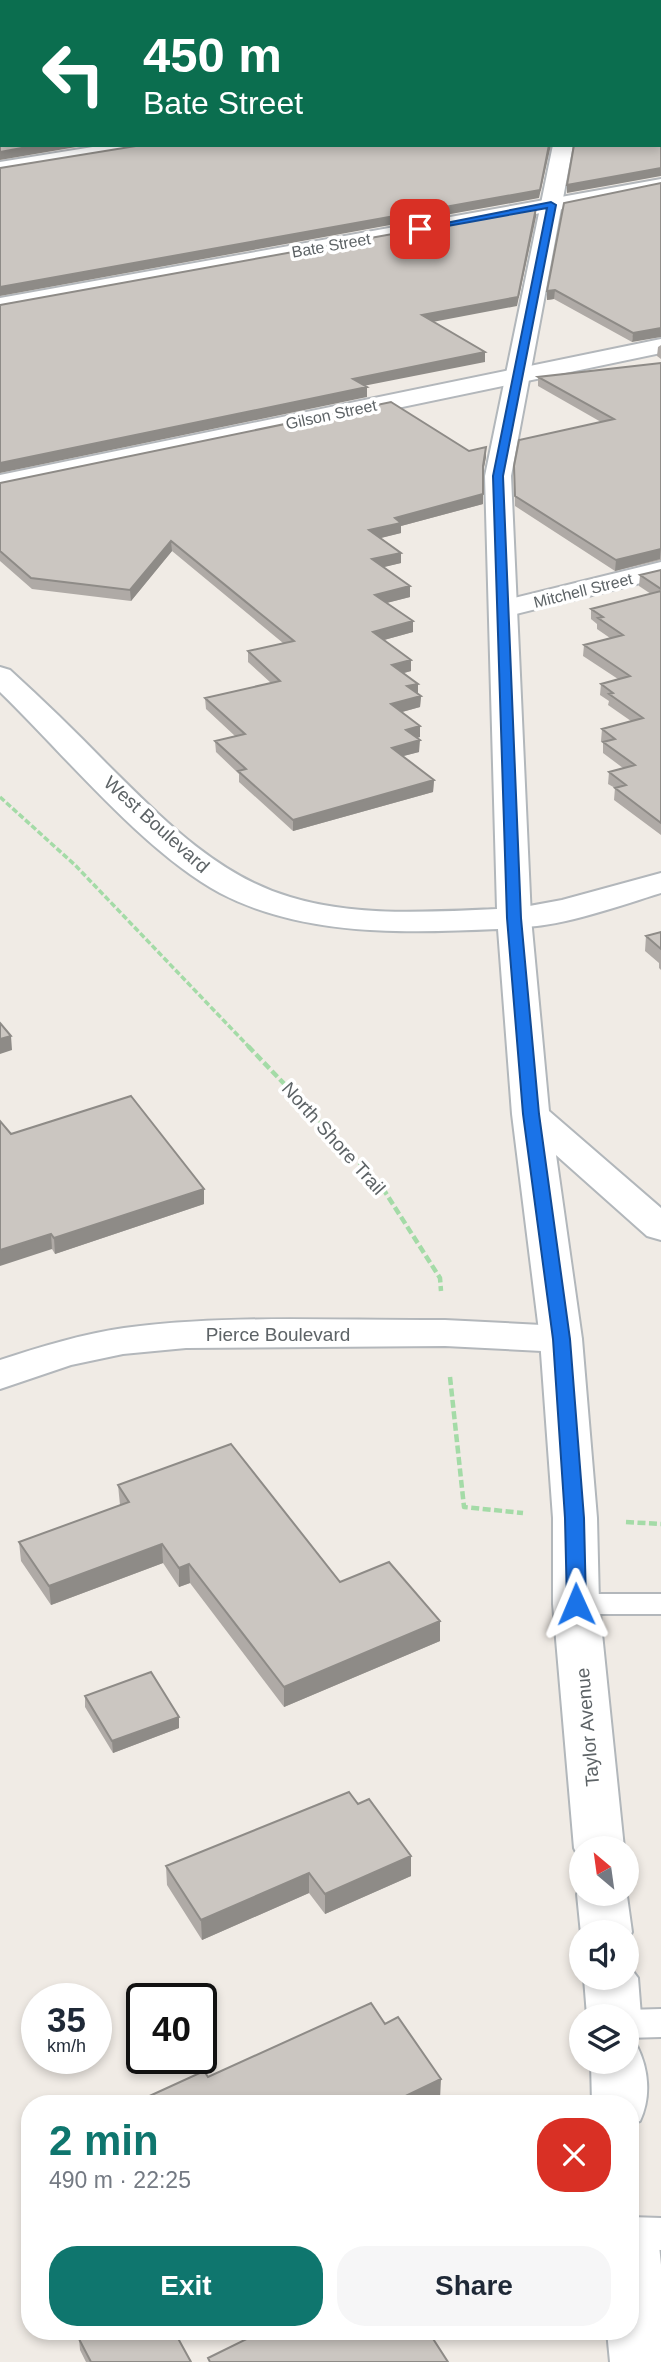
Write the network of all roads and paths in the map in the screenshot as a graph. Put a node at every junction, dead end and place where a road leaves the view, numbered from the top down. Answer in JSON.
{"nodes":[{"id":1,"x":130,"y":147,"type":"edge"},
{"id":2,"x":563,"y":147,"type":"edge"},
{"id":3,"x":0,"y":168,"type":"edge"},
{"id":4,"x":661,"y":185,"type":"edge"},
{"id":5,"x":551,"y":205,"type":"junction"},
{"id":6,"x":0,"y":305,"type":"edge"},
{"id":7,"x":661,"y":346,"type":"edge"},
{"id":8,"x":517,"y":376,"type":"junction"},
{"id":9,"x":0,"y":483,"type":"edge"},
{"id":10,"x":661,"y":570,"type":"edge"},
{"id":11,"x":504,"y":609,"type":"junction"},
{"id":12,"x":0,"y":676,"type":"edge"},
{"id":13,"x":0,"y":796,"type":"edge"},
{"id":14,"x":661,"y":883,"type":"edge"},
{"id":15,"x":514,"y":918,"type":"junction"},
{"id":16,"x":531,"y":1114,"type":"junction"},
{"id":17,"x":661,"y":1228,"type":"edge"},
{"id":18,"x":446,"y":1334,"type":"junction"},
{"id":19,"x":561,"y":1339,"type":"junction"},
{"id":20,"x":0,"y":1375,"type":"edge"},
{"id":21,"x":575,"y":1518,"type":"junction"},
{"id":22,"x":661,"y":1524,"type":"edge"},
{"id":23,"x":576,"y":1604,"type":"junction"},
{"id":24,"x":661,"y":1604,"type":"edge"},
{"id":25,"x":598,"y":1836,"type":"edge"},
{"id":26,"x":661,"y":2023,"type":"edge"},
{"id":27,"x":639,"y":2024,"type":"edge"},
{"id":28,"x":619,"y":2074,"type":"edge"},
{"id":29,"x":620,"y":2095,"type":"edge"},
{"id":30,"x":639,"y":2233,"type":"edge"},
{"id":31,"x":661,"y":2234,"type":"edge"},
{"id":32,"x":638,"y":2340,"type":"edge"},
{"id":33,"x":640,"y":2362,"type":"edge"}],
"edges":[{"from":1,"to":3,"type":"street"},
{"from":2,"to":5,"type":"street","name":"Taylor Avenue"},
{"from":4,"to":5,"type":"street","name":"Bate Street"},
{"from":5,"to":6,"type":"street","name":"Bate Street"},
{"from":5,"to":8,"type":"street","name":"Taylor Avenue"},
{"from":7,"to":8,"type":"street","name":"Gilson Street"},
{"from":8,"to":9,"type":"street","name":"Gilson Street"},
{"from":8,"to":11,"type":"street","name":"Taylor Avenue"},
{"from":10,"to":11,"type":"street","name":"Mitchell Street"},
{"from":11,"to":15,"type":"street","name":"Taylor Avenue"},
{"from":12,"to":15,"type":"street","name":"West Boulevard"},
{"from":13,"to":18,"type":"path","name":"North Shore Trail"},
{"from":14,"to":15,"type":"street","name":"West Boulevard"},
{"from":15,"to":16,"type":"street","name":"Taylor Avenue"},
{"from":16,"to":17,"type":"street"},
{"from":16,"to":19,"type":"street","name":"Taylor Avenue"},
{"from":18,"to":19,"type":"street","name":"Pierce Boulevard"},
{"from":18,"to":20,"type":"street","name":"Pierce Boulevard"},
{"from":18,"to":21,"type":"path","name":"North Shore Trail"},
{"from":19,"to":21,"type":"street","name":"Taylor Avenue"},
{"from":21,"to":22,"type":"path","name":"North Shore Trail"},
{"from":21,"to":23,"type":"street","name":"Taylor Avenue"},
{"from":23,"to":24,"type":"lane"},
{"from":23,"to":25,"type":"street","name":"Taylor Avenue"},
{"from":26,"to":27,"type":"lane"},
{"from":28,"to":29,"type":"street"},
{"from":30,"to":31,"type":"lane"},
{"from":32,"to":33,"type":"street"}]}
